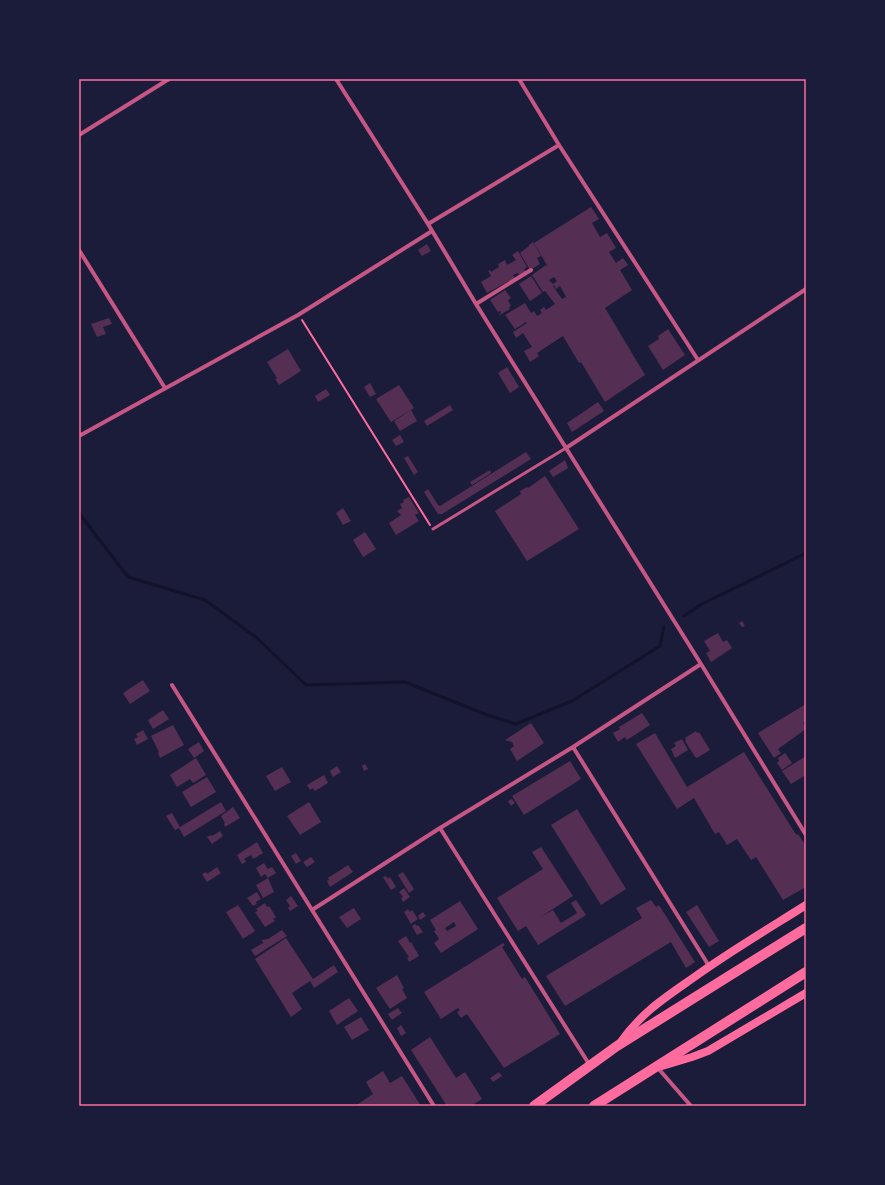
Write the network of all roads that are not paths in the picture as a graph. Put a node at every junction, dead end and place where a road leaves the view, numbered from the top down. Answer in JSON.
{"nodes":[{"id":1,"x":169,"y":79,"type":"edge"},
{"id":2,"x":336,"y":79,"type":"edge"},
{"id":3,"x":519,"y":79,"type":"edge"},
{"id":4,"x":79,"y":135,"type":"edge"},
{"id":5,"x":559,"y":145,"type":"junction"},
{"id":6,"x":428,"y":224,"type":"junction"},
{"id":7,"x":432,"y":231,"type":"junction"},
{"id":8,"x":79,"y":250,"type":"edge"},
{"id":9,"x":531,"y":270,"type":"dead end"},
{"id":10,"x":806,"y":289,"type":"edge"},
{"id":11,"x":476,"y":304,"type":"junction"},
{"id":12,"x":698,"y":360,"type":"junction"},
{"id":13,"x":164,"y":388,"type":"junction"},
{"id":14,"x":79,"y":436,"type":"edge"},
{"id":15,"x":566,"y":448,"type":"junction"},
{"id":16,"x":433,"y":529,"type":"road end"},
{"id":17,"x":701,"y":664,"type":"junction"},
{"id":18,"x":172,"y":685,"type":"dead end"},
{"id":19,"x":573,"y":747,"type":"junction"},
{"id":20,"x":440,"y":828,"type":"junction"},
{"id":21,"x":806,"y":835,"type":"edge"},
{"id":22,"x":806,"y":905,"type":"edge"},
{"id":23,"x":312,"y":910,"type":"junction"},
{"id":24,"x":806,"y":928,"type":"edge"},
{"id":25,"x":709,"y":966,"type":"junction"},
{"id":26,"x":806,"y":972,"type":"edge"},
{"id":27,"x":806,"y":993,"type":"edge"},
{"id":28,"x":618,"y":1046,"type":"junction"},
{"id":29,"x":590,"y":1065,"type":"junction"},
{"id":30,"x":657,"y":1067,"type":"junction"},
{"id":31,"x":434,"y":1106,"type":"edge"},
{"id":32,"x":534,"y":1106,"type":"edge"},
{"id":33,"x":594,"y":1106,"type":"edge"},
{"id":34,"x":691,"y":1106,"type":"edge"}],
"edges":[{"from":1,"to":4,"type":"street"},
{"from":2,"to":6,"type":"street"},
{"from":3,"to":5,"type":"street"},
{"from":5,"to":6,"type":"street"},
{"from":5,"to":12,"type":"street"},
{"from":6,"to":7,"type":"street"},
{"from":7,"to":11,"type":"street"},
{"from":7,"to":13,"type":"street"},
{"from":8,"to":13,"type":"street"},
{"from":9,"to":11,"type":"street"},
{"from":10,"to":12,"type":"street"},
{"from":11,"to":15,"type":"street"},
{"from":12,"to":15,"type":"street"},
{"from":13,"to":14,"type":"street"},
{"from":15,"to":16,"type":"lane"},
{"from":15,"to":17,"type":"street"},
{"from":17,"to":19,"type":"street"},
{"from":17,"to":21,"type":"street"},
{"from":18,"to":23,"type":"street"},
{"from":19,"to":20,"type":"street"},
{"from":19,"to":25,"type":"street"},
{"from":20,"to":23,"type":"street"},
{"from":20,"to":29,"type":"street"},
{"from":22,"to":25,"type":"main road"},
{"from":23,"to":31,"type":"street"},
{"from":24,"to":28,"type":"highway"},
{"from":25,"to":28,"type":"main road"},
{"from":26,"to":30,"type":"highway"},
{"from":27,"to":30,"type":"main road"},
{"from":28,"to":29,"type":"highway"},
{"from":29,"to":32,"type":"highway"},
{"from":30,"to":33,"type":"highway"},
{"from":30,"to":34,"type":"street"}]}
